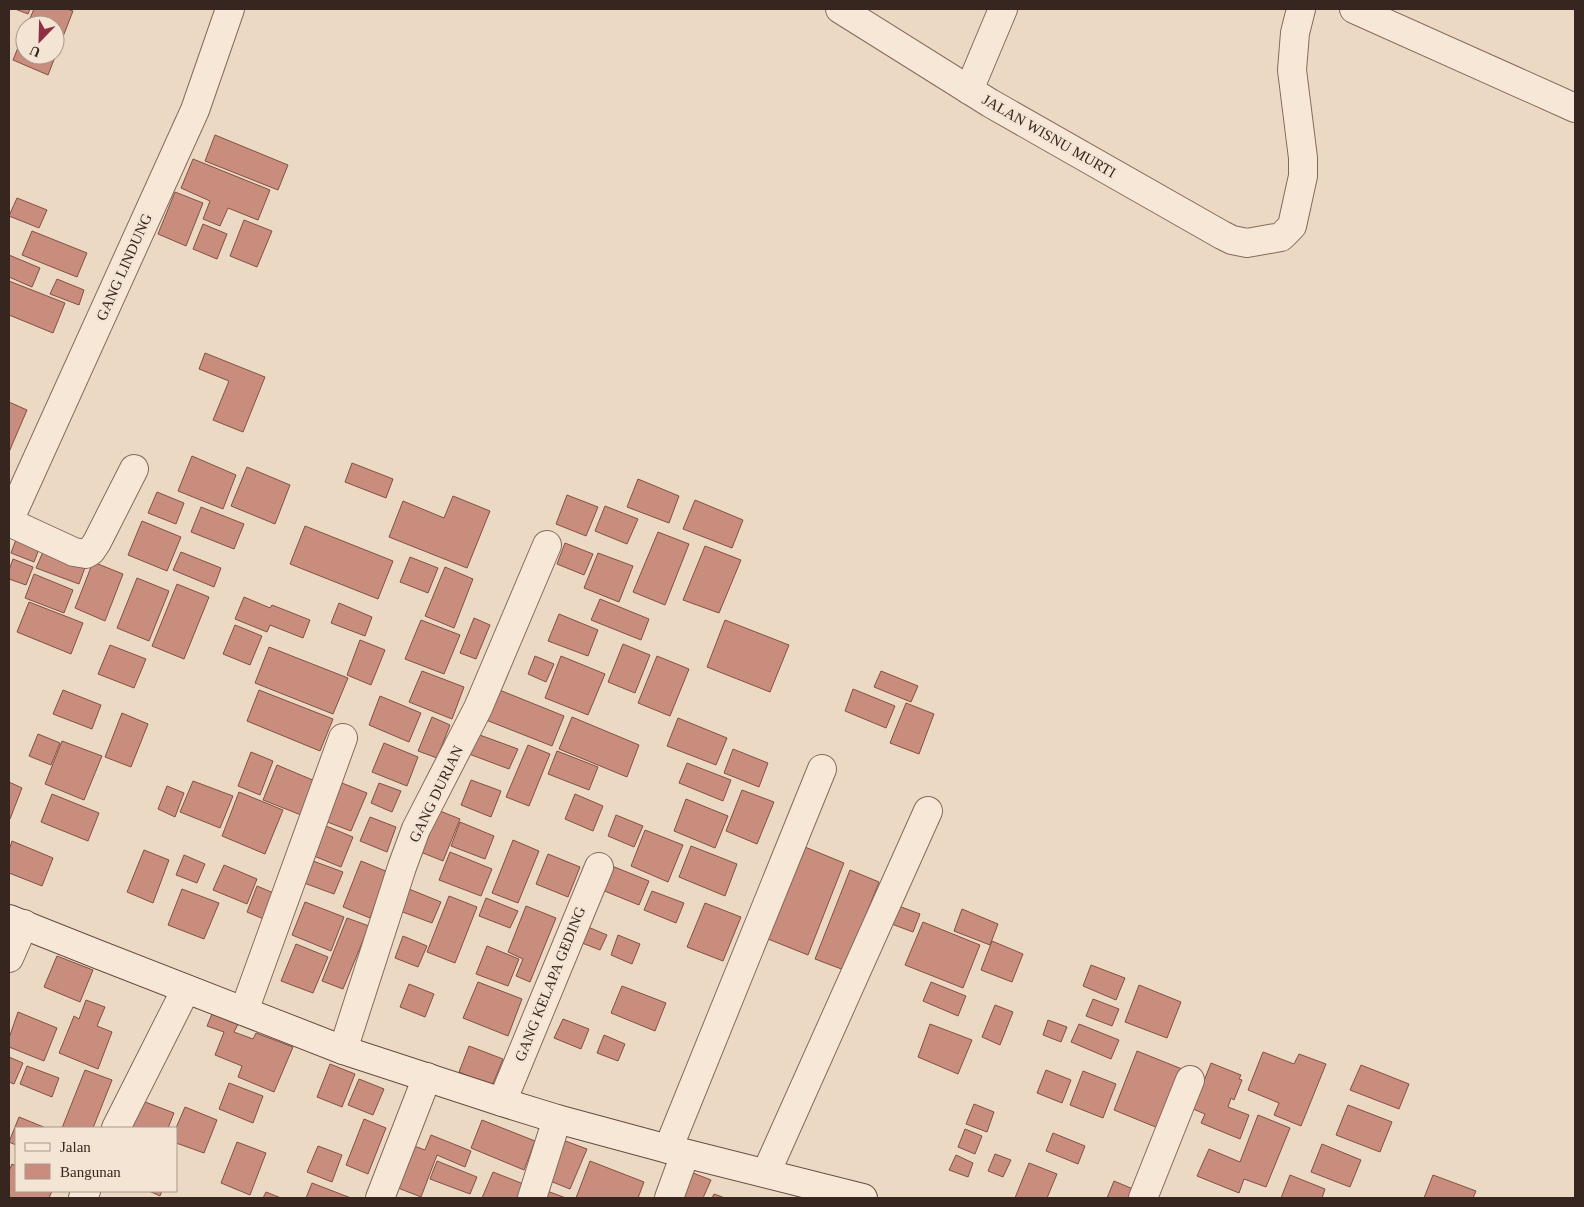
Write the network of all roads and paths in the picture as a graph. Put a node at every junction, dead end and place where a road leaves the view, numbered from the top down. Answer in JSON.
{"nodes":[{"id":1,"x":230,"y":9,"type":"edge"},
{"id":2,"x":840,"y":9,"type":"edge"},
{"id":3,"x":1003,"y":9,"type":"edge"},
{"id":4,"x":1301,"y":9,"type":"edge"},
{"id":5,"x":1354,"y":9,"type":"edge"},
{"id":6,"x":969,"y":90,"type":"junction"},
{"id":7,"x":1575,"y":108,"type":"edge"},
{"id":8,"x":134,"y":469,"type":"dead end"},
{"id":9,"x":9,"y":521,"type":"edge"},
{"id":10,"x":547,"y":545,"type":"dead end"},
{"id":11,"x":343,"y":738,"type":"dead end"},
{"id":12,"x":822,"y":768,"type":"dead end"},
{"id":13,"x":928,"y":811,"type":"dead end"},
{"id":14,"x":598,"y":867,"type":"dead end"},
{"id":15,"x":16,"y":921,"type":"edge"},
{"id":16,"x":9,"y":958,"type":"edge"},
{"id":17,"x":186,"y":989,"type":"junction"},
{"id":18,"x":244,"y":1011,"type":"junction"},
{"id":19,"x":344,"y":1050,"type":"junction"},
{"id":20,"x":427,"y":1077,"type":"junction"},
{"id":21,"x":1190,"y":1080,"type":"dead end"},
{"id":22,"x":502,"y":1102,"type":"junction"},
{"id":23,"x":557,"y":1119,"type":"junction"},
{"id":24,"x":117,"y":1127,"type":"edge"},
{"id":25,"x":677,"y":1151,"type":"junction"},
{"id":26,"x":766,"y":1173,"type":"junction"},
{"id":27,"x":850,"y":1196,"type":"edge"},
{"id":28,"x":380,"y":1198,"type":"edge"},
{"id":29,"x":532,"y":1198,"type":"edge"},
{"id":30,"x":669,"y":1198,"type":"edge"},
{"id":31,"x":1143,"y":1198,"type":"edge"}],
"edges":[{"from":1,"to":9,"type":"street","name":"GANG LINDUNG"},
{"from":2,"to":6,"type":"street","name":"JALAN WISNU MURTI"},
{"from":3,"to":6,"type":"street"},
{"from":4,"to":6,"type":"street","name":"JALAN WISNU MURTI"},
{"from":5,"to":7,"type":"street"},
{"from":8,"to":9,"type":"street"},
{"from":10,"to":19,"type":"street","name":"GANG DURIAN"},
{"from":11,"to":18,"type":"street"},
{"from":12,"to":25,"type":"street"},
{"from":13,"to":26,"type":"street"},
{"from":14,"to":22,"type":"street","name":"GANG KELAPA GEDING"},
{"from":15,"to":16,"type":"street"},
{"from":15,"to":17,"type":"street"},
{"from":17,"to":18,"type":"street"},
{"from":17,"to":24,"type":"street"},
{"from":18,"to":19,"type":"street"},
{"from":19,"to":20,"type":"street"},
{"from":20,"to":22,"type":"street"},
{"from":20,"to":28,"type":"street"},
{"from":21,"to":31,"type":"street"},
{"from":22,"to":23,"type":"street"},
{"from":23,"to":25,"type":"street"},
{"from":23,"to":29,"type":"street"},
{"from":25,"to":26,"type":"street"},
{"from":25,"to":30,"type":"street"},
{"from":26,"to":27,"type":"street"}]}
